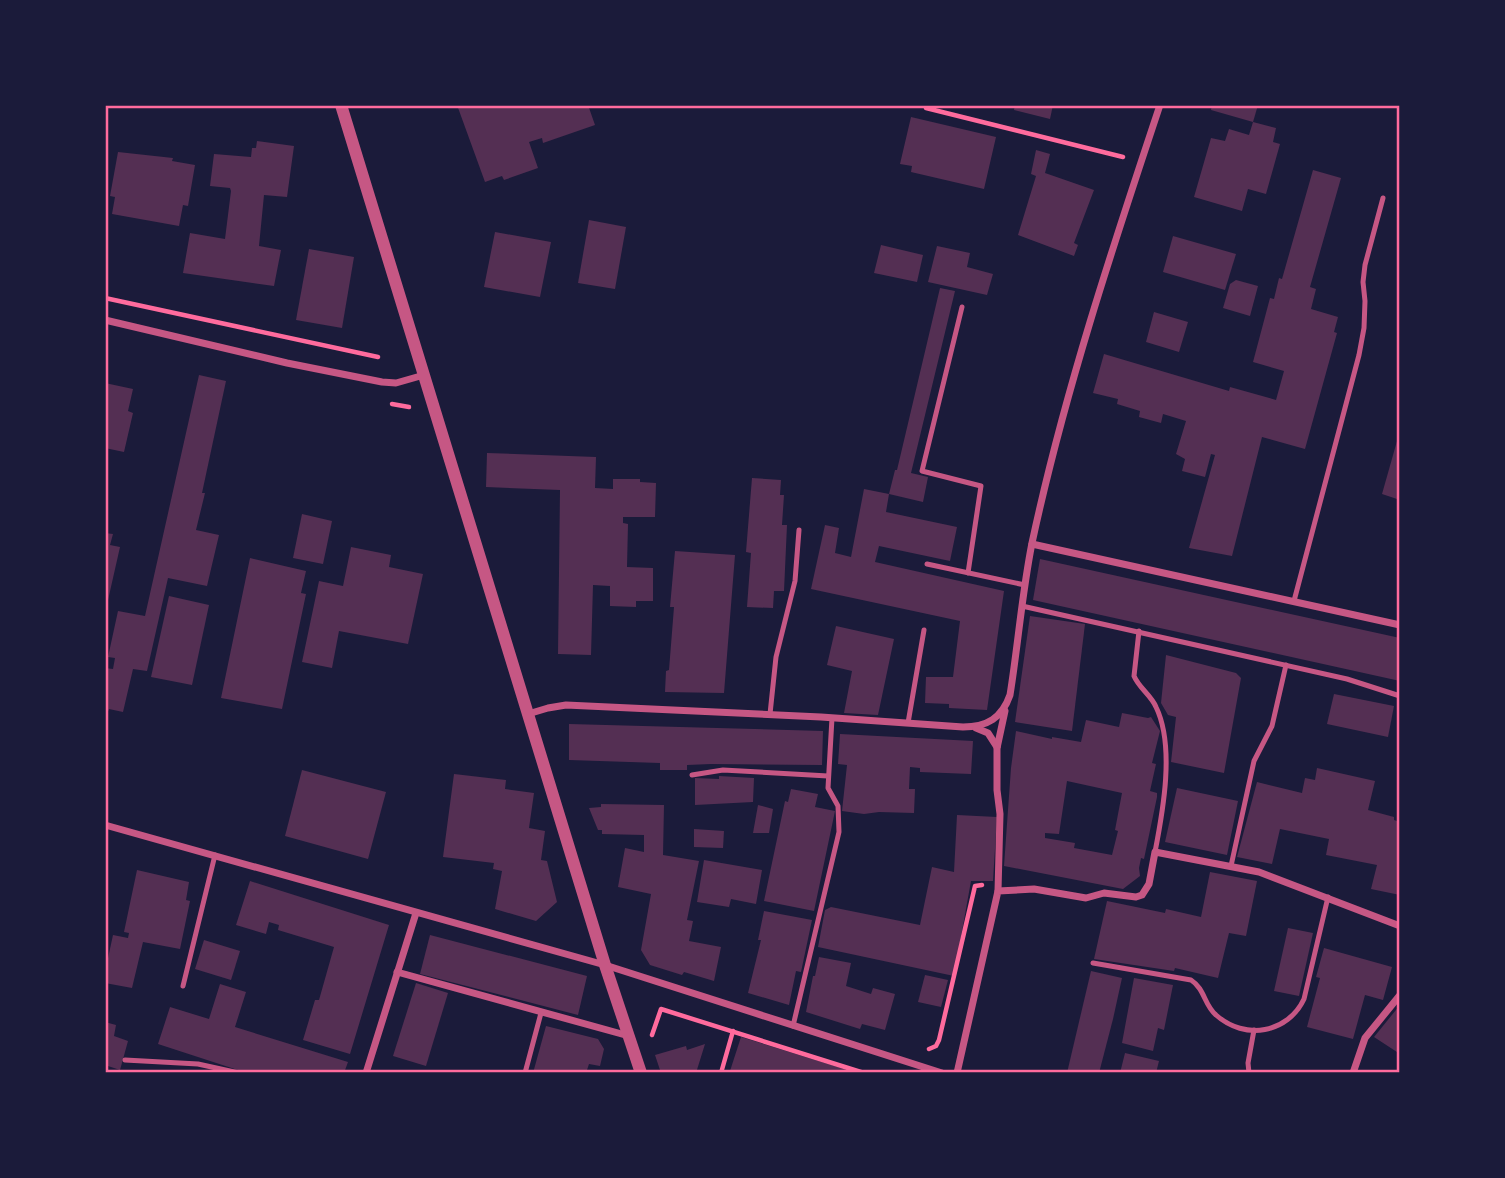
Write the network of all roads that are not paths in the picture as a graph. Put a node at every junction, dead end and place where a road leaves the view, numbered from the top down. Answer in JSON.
{"nodes":[{"id":1,"x":341,"y":105,"type":"edge"},
{"id":2,"x":1160,"y":105,"type":"edge"},
{"id":3,"x":1383,"y":198,"type":"dead end"},
{"id":4,"x":962,"y":307,"type":"dead end"},
{"id":5,"x":105,"y":320,"type":"edge"},
{"id":6,"x":424,"y":375,"type":"junction"},
{"id":7,"x":799,"y":530,"type":"dead end"},
{"id":8,"x":1032,"y":544,"type":"junction"},
{"id":9,"x":927,"y":564,"type":"dead end"},
{"id":10,"x":968,"y":573,"type":"junction"},
{"id":11,"x":1026,"y":585,"type":"junction"},
{"id":12,"x":1294,"y":601,"type":"junction"},
{"id":13,"x":1022,"y":606,"type":"junction"},
{"id":14,"x":1400,"y":625,"type":"edge"},
{"id":15,"x":924,"y":630,"type":"dead end"},
{"id":16,"x":1139,"y":631,"type":"junction"},
{"id":17,"x":1286,"y":665,"type":"junction"},
{"id":18,"x":1400,"y":696,"type":"edge"},
{"id":19,"x":1008,"y":703,"type":"junction"},
{"id":20,"x":528,"y":714,"type":"junction"},
{"id":21,"x":771,"y":714,"type":"junction"},
{"id":22,"x":832,"y":718,"type":"junction"},
{"id":23,"x":908,"y":723,"type":"junction"},
{"id":24,"x":973,"y":727,"type":"junction"},
{"id":25,"x":997,"y":748,"type":"junction"},
{"id":26,"x":692,"y":775,"type":"dead end"},
{"id":27,"x":828,"y":776,"type":"junction"},
{"id":28,"x":105,"y":825,"type":"edge"},
{"id":29,"x":1155,"y":852,"type":"junction"},
{"id":30,"x":215,"y":855,"type":"junction"},
{"id":31,"x":1231,"y":866,"type":"junction"},
{"id":32,"x":998,"y":888,"type":"junction"},
{"id":33,"x":1328,"y":897,"type":"junction"},
{"id":34,"x":416,"y":913,"type":"junction"},
{"id":35,"x":1399,"y":923,"type":"edge"},
{"id":36,"x":1093,"y":963,"type":"dead end"},
{"id":37,"x":606,"y":965,"type":"junction"},
{"id":38,"x":397,"y":972,"type":"junction"},
{"id":39,"x":183,"y":986,"type":"dead end"},
{"id":40,"x":1400,"y":995,"type":"edge"},
{"id":41,"x":541,"y":1013,"type":"junction"},
{"id":42,"x":793,"y":1026,"type":"junction"},
{"id":43,"x":1254,"y":1030,"type":"junction"},
{"id":44,"x":630,"y":1037,"type":"junction"},
{"id":45,"x":125,"y":1060,"type":"dead end"},
{"id":46,"x":239,"y":1073,"type":"edge"},
{"id":47,"x":366,"y":1073,"type":"edge"},
{"id":48,"x":525,"y":1073,"type":"edge"},
{"id":49,"x":641,"y":1073,"type":"edge"},
{"id":50,"x":942,"y":1073,"type":"edge"},
{"id":51,"x":957,"y":1073,"type":"edge"},
{"id":52,"x":1249,"y":1073,"type":"edge"},
{"id":53,"x":1353,"y":1073,"type":"edge"}],
"edges":[{"from":1,"to":6,"type":"street"},
{"from":2,"to":8,"type":"street"},
{"from":3,"to":12,"type":"lane"},
{"from":4,"to":10,"type":"lane"},
{"from":5,"to":6,"type":"street"},
{"from":6,"to":20,"type":"street"},
{"from":7,"to":21,"type":"lane"},
{"from":8,"to":11,"type":"street"},
{"from":8,"to":12,"type":"street"},
{"from":9,"to":10,"type":"lane"},
{"from":10,"to":11,"type":"lane"},
{"from":11,"to":13,"type":"street"},
{"from":12,"to":14,"type":"street"},
{"from":13,"to":16,"type":"lane"},
{"from":13,"to":19,"type":"street"},
{"from":15,"to":23,"type":"lane"},
{"from":16,"to":17,"type":"lane"},
{"from":16,"to":29,"type":"lane"},
{"from":17,"to":18,"type":"lane"},
{"from":17,"to":31,"type":"lane"},
{"from":19,"to":24,"type":"street"},
{"from":19,"to":25,"type":"street"},
{"from":20,"to":21,"type":"street"},
{"from":20,"to":37,"type":"street"},
{"from":21,"to":22,"type":"street"},
{"from":22,"to":23,"type":"street"},
{"from":22,"to":27,"type":"lane"},
{"from":23,"to":24,"type":"street"},
{"from":24,"to":25,"type":"street"},
{"from":25,"to":32,"type":"street"},
{"from":26,"to":27,"type":"lane"},
{"from":27,"to":42,"type":"lane"},
{"from":28,"to":30,"type":"street"},
{"from":29,"to":31,"type":"street"},
{"from":29,"to":32,"type":"street"},
{"from":30,"to":34,"type":"street"},
{"from":30,"to":39,"type":"lane"},
{"from":31,"to":33,"type":"street"},
{"from":32,"to":51,"type":"street"},
{"from":33,"to":35,"type":"street"},
{"from":33,"to":43,"type":"lane"},
{"from":34,"to":37,"type":"street"},
{"from":34,"to":38,"type":"street"},
{"from":36,"to":43,"type":"lane"},
{"from":37,"to":42,"type":"street"},
{"from":37,"to":44,"type":"street"},
{"from":38,"to":41,"type":"street"},
{"from":38,"to":47,"type":"street"},
{"from":40,"to":53,"type":"street"},
{"from":41,"to":44,"type":"street"},
{"from":41,"to":48,"type":"lane"},
{"from":42,"to":50,"type":"street"},
{"from":43,"to":52,"type":"lane"},
{"from":44,"to":49,"type":"street"},
{"from":45,"to":46,"type":"lane"}]}
